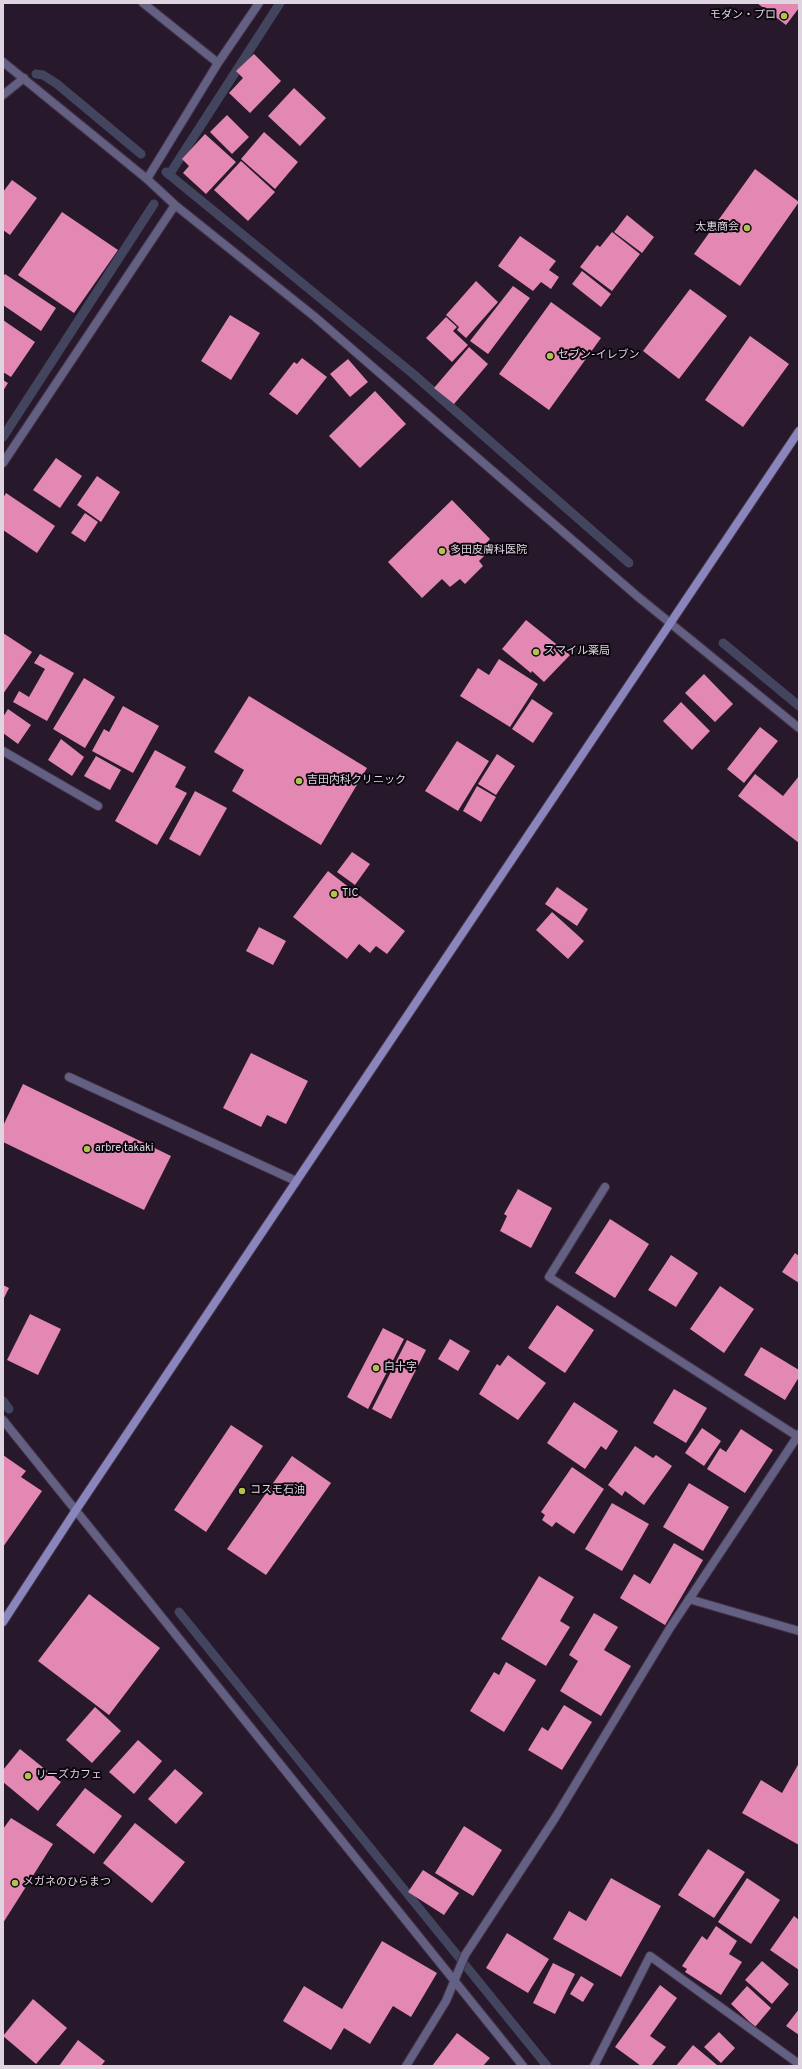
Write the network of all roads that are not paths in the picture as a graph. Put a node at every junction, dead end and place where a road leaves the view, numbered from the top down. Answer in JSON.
{"nodes":[{"id":1,"x":143,"y":3,"type":"edge"},
{"id":2,"x":259,"y":3,"type":"edge"},
{"id":3,"x":3,"y":62,"type":"edge"},
{"id":4,"x":218,"y":63,"type":"junction"},
{"id":5,"x":24,"y":78,"type":"junction"},
{"id":6,"x":3,"y":95,"type":"edge"},
{"id":7,"x":147,"y":179,"type":"junction"},
{"id":8,"x":175,"y":205,"type":"junction"},
{"id":9,"x":799,"y":431,"type":"edge"},
{"id":10,"x":3,"y":463,"type":"edge"},
{"id":11,"x":670,"y":624,"type":"junction"},
{"id":12,"x":799,"y":728,"type":"edge"},
{"id":13,"x":3,"y":751,"type":"edge"},
{"id":14,"x":98,"y":806,"type":"dead end"},
{"id":15,"x":69,"y":1078,"type":"dead end"},
{"id":16,"x":296,"y":1181,"type":"junction"},
{"id":17,"x":605,"y":1188,"type":"dead end"},
{"id":18,"x":3,"y":1420,"type":"edge"},
{"id":19,"x":798,"y":1435,"type":"edge"},
{"id":20,"x":76,"y":1510,"type":"junction"},
{"id":21,"x":689,"y":1599,"type":"junction"},
{"id":22,"x":3,"y":1622,"type":"edge"},
{"id":23,"x":799,"y":1631,"type":"edge"},
{"id":24,"x":454,"y":1981,"type":"junction"},
{"id":25,"x":799,"y":2064,"type":"edge"},
{"id":26,"x":406,"y":2066,"type":"edge"},
{"id":27,"x":524,"y":2066,"type":"edge"},
{"id":28,"x":594,"y":2066,"type":"edge"}],
"edges":[{"from":1,"to":4,"type":"street"},
{"from":2,"to":4,"type":"street"},
{"from":3,"to":5,"type":"street"},
{"from":4,"to":7,"type":"street"},
{"from":5,"to":6,"type":"street"},
{"from":5,"to":7,"type":"street"},
{"from":7,"to":8,"type":"street"},
{"from":8,"to":10,"type":"street"},
{"from":8,"to":11,"type":"street"},
{"from":9,"to":11,"type":"street"},
{"from":11,"to":12,"type":"street"},
{"from":11,"to":16,"type":"street"},
{"from":13,"to":14,"type":"street"},
{"from":15,"to":16,"type":"street"},
{"from":16,"to":20,"type":"street"},
{"from":17,"to":19,"type":"street"},
{"from":18,"to":20,"type":"street"},
{"from":19,"to":21,"type":"street"},
{"from":20,"to":22,"type":"street"},
{"from":20,"to":24,"type":"street"},
{"from":21,"to":23,"type":"street"},
{"from":21,"to":24,"type":"street"},
{"from":24,"to":26,"type":"street"},
{"from":24,"to":27,"type":"street"},
{"from":25,"to":28,"type":"street"}]}
